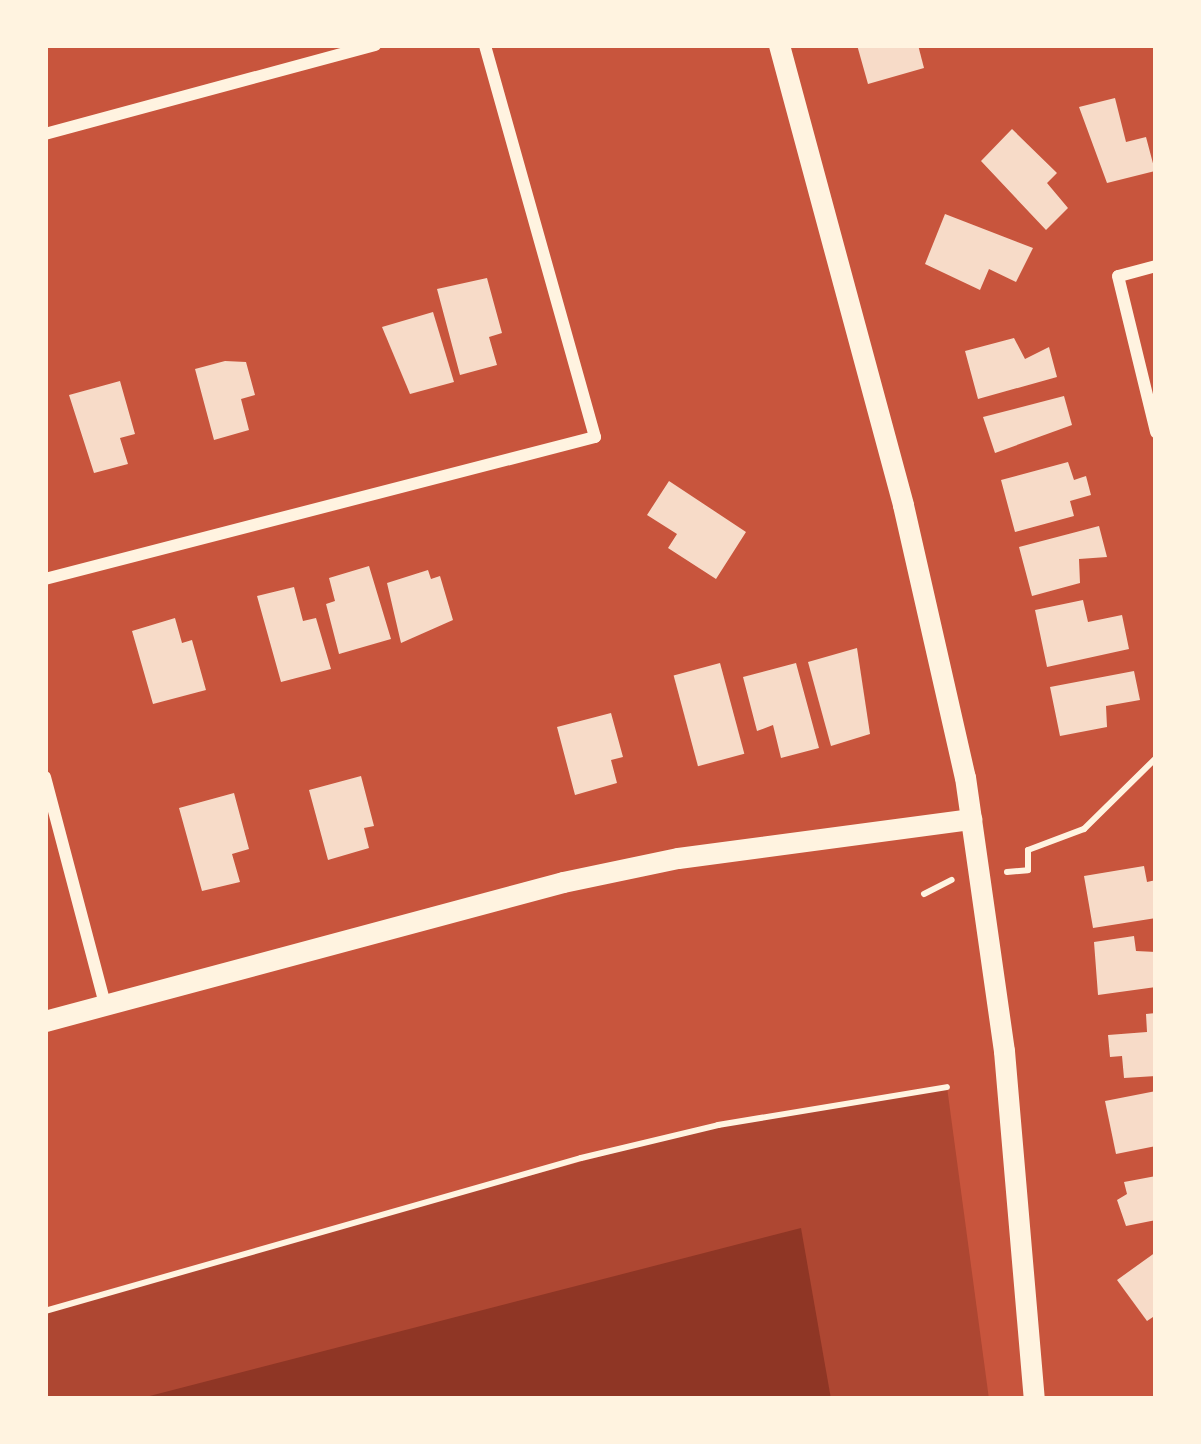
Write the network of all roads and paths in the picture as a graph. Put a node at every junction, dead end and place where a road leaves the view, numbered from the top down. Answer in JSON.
{"nodes":[{"id":1,"x":375,"y":45,"type":"edge"},
{"id":2,"x":485,"y":45,"type":"edge"},
{"id":3,"x":779,"y":45,"type":"edge"},
{"id":4,"x":45,"y":134,"type":"edge"},
{"id":5,"x":1156,"y":266,"type":"edge"},
{"id":6,"x":1156,"y":431,"type":"edge"},
{"id":7,"x":45,"y":579,"type":"edge"},
{"id":8,"x":1156,"y":758,"type":"edge"},
{"id":9,"x":45,"y":777,"type":"edge"},
{"id":10,"x":971,"y":820,"type":"junction"},
{"id":11,"x":1028,"y":850,"type":"dead end"},
{"id":12,"x":105,"y":1004,"type":"junction"},
{"id":13,"x":45,"y":1021,"type":"edge"},
{"id":14,"x":947,"y":1087,"type":"dead end"},
{"id":15,"x":45,"y":1311,"type":"edge"},
{"id":16,"x":1034,"y":1399,"type":"edge"}],
"edges":[{"from":1,"to":4,"type":"street"},
{"from":2,"to":7,"type":"street"},
{"from":3,"to":10,"type":"street"},
{"from":5,"to":6,"type":"street"},
{"from":8,"to":11,"type":"path"},
{"from":9,"to":12,"type":"street"},
{"from":10,"to":12,"type":"street"},
{"from":10,"to":16,"type":"street"},
{"from":12,"to":13,"type":"street"},
{"from":14,"to":15,"type":"path"}]}
